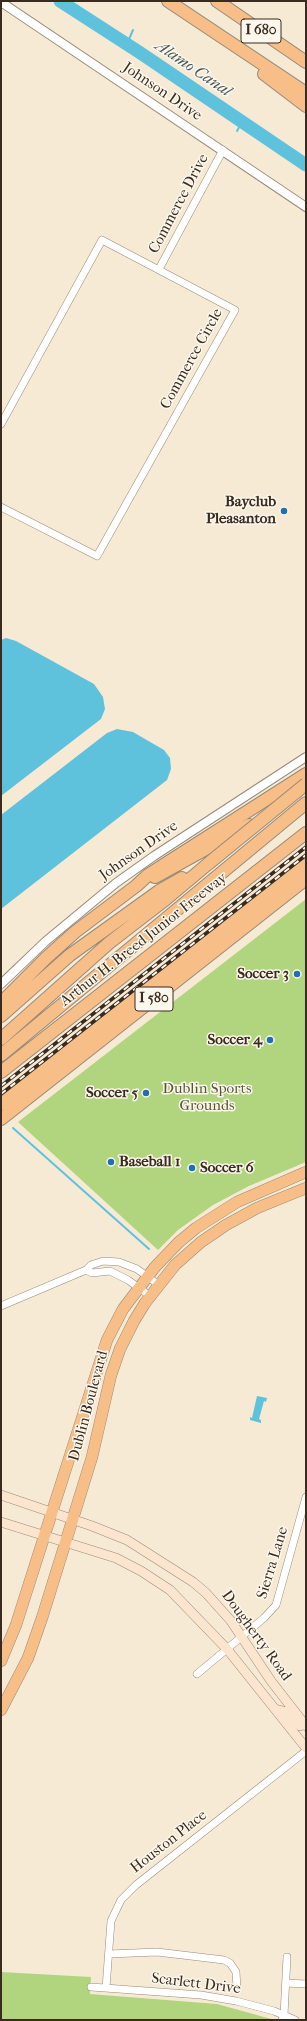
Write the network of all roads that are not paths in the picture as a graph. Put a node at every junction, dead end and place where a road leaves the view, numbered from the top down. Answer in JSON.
{"nodes":[{"id":1,"x":168,"y":1,"type":"edge"},
{"id":2,"x":217,"y":1,"type":"edge"},
{"id":3,"x":1,"y":2,"type":"edge"},
{"id":4,"x":249,"y":55,"type":"junction"},
{"id":5,"x":305,"y":61,"type":"edge"},
{"id":6,"x":306,"y":93,"type":"edge"},
{"id":7,"x":306,"y":106,"type":"edge"},
{"id":8,"x":223,"y":150,"type":"junction"},
{"id":9,"x":306,"y":207,"type":"edge"},
{"id":10,"x":158,"y":269,"type":"junction"},
{"id":11,"x":1,"y":424,"type":"edge"},
{"id":12,"x":1,"y":507,"type":"edge"},
{"id":13,"x":306,"y":757,"type":"edge"},
{"id":14,"x":306,"y":774,"type":"edge"},
{"id":15,"x":306,"y":784,"type":"edge"},
{"id":16,"x":306,"y":789,"type":"edge"},
{"id":17,"x":306,"y":803,"type":"edge"},
{"id":18,"x":306,"y":833,"type":"edge"},
{"id":19,"x":306,"y":864,"type":"edge"},
{"id":20,"x":306,"y":879,"type":"edge"},
{"id":21,"x":136,"y":886,"type":"junction"},
{"id":22,"x":163,"y":895,"type":"junction"},
{"id":23,"x":1,"y":984,"type":"edge"},
{"id":24,"x":1,"y":1003,"type":"edge"},
{"id":25,"x":1,"y":1016,"type":"edge"},
{"id":26,"x":1,"y":1039,"type":"edge"},
{"id":27,"x":1,"y":1055,"type":"edge"},
{"id":28,"x":1,"y":1072,"type":"edge"},
{"id":29,"x":1,"y":1104,"type":"edge"},
{"id":30,"x":1,"y":1119,"type":"edge"},
{"id":31,"x":306,"y":1172,"type":"edge"},
{"id":32,"x":306,"y":1179,"type":"edge"},
{"id":33,"x":306,"y":1188,"type":"edge"},
{"id":34,"x":274,"y":1201,"type":"junction"},
{"id":35,"x":86,"y":1270,"type":"junction"},
{"id":36,"x":147,"y":1277,"type":"junction"},
{"id":37,"x":159,"y":1285,"type":"junction"},
{"id":38,"x":138,"y":1288,"type":"junction"},
{"id":39,"x":150,"y":1296,"type":"junction"},
{"id":40,"x":1,"y":1306,"type":"edge"},
{"id":41,"x":1,"y":1495,"type":"edge"},
{"id":42,"x":306,"y":1497,"type":"edge"},
{"id":43,"x":51,"y":1511,"type":"junction"},
{"id":44,"x":73,"y":1519,"type":"junction"},
{"id":45,"x":1,"y":1522,"type":"edge"},
{"id":46,"x":44,"y":1535,"type":"junction"},
{"id":47,"x":67,"y":1542,"type":"junction"},
{"id":48,"x":241,"y":1636,"type":"junction"},
{"id":49,"x":227,"y":1649,"type":"junction"},
{"id":50,"x":1,"y":1661,"type":"edge"},
{"id":51,"x":197,"y":1674,"type":"dead end"},
{"id":52,"x":275,"y":1709,"type":"junction"},
{"id":53,"x":1,"y":1710,"type":"edge"},
{"id":54,"x":306,"y":1726,"type":"edge"},
{"id":55,"x":306,"y":1729,"type":"edge"},
{"id":56,"x":306,"y":1749,"type":"edge"},
{"id":57,"x":109,"y":1954,"type":"junction"},
{"id":58,"x":287,"y":1957,"type":"dead end"},
{"id":59,"x":286,"y":1983,"type":"junction"},
{"id":60,"x":306,"y":1984,"type":"edge"},
{"id":61,"x":91,"y":1987,"type":"dead end"},
{"id":62,"x":106,"y":1988,"type":"junction"},
{"id":63,"x":237,"y":1988,"type":"dead end"},
{"id":64,"x":283,"y":2018,"type":"edge"},
{"id":65,"x":295,"y":2020,"type":"edge"}],
"edges":[{"from":1,"to":4,"type":"highway","number":"I 680"},
{"from":2,"to":5,"type":"highway","number":"I 680"},
{"from":3,"to":8,"type":"street","name":"Johnson Drive"},
{"from":4,"to":6,"type":"highway","number":"I 680"},
{"from":4,"to":7,"type":"highway"},
{"from":8,"to":9,"type":"street","name":"Johnson Drive"},
{"from":8,"to":10,"type":"street","name":"Commerce Drive"},
{"from":10,"to":11,"type":"street","name":"Commerce Circle"},
{"from":10,"to":12,"type":"street","name":"Commerce Circle"},
{"from":13,"to":23,"type":"street","name":"Johnson Drive"},
{"from":14,"to":21,"type":"highway"},
{"from":15,"to":22,"type":"highway","bridge":true},
{"from":16,"to":21,"type":"highway"},
{"from":17,"to":27,"type":"highway"},
{"from":18,"to":28,"type":"highway","name":"Arthur H. Breed Junior Freeway","number":"I 580"},
{"from":19,"to":29,"type":"highway","number":"I 580"},
{"from":20,"to":30,"type":"highway","number":"I 580"},
{"from":21,"to":24,"type":"highway"},
{"from":22,"to":25,"type":"highway"},
{"from":22,"to":26,"type":"highway"},
{"from":31,"to":36,"type":"main road","name":"Dublin Boulevard"},
{"from":32,"to":34,"type":"main road"},
{"from":33,"to":34,"type":"main road","name":"Dublin Boulevard"},
{"from":34,"to":37,"type":"main road","name":"Dublin Boulevard"},
{"from":35,"to":36,"type":"street"},
{"from":35,"to":38,"type":"street"},
{"from":35,"to":40,"type":"street"},
{"from":36,"to":37,"type":"street"},
{"from":36,"to":38,"type":"main road","name":"Dublin Boulevard"},
{"from":37,"to":39,"type":"main road","name":"Dublin Boulevard"},
{"from":38,"to":39,"type":"street"},
{"from":38,"to":43,"type":"main road","name":"Dublin Boulevard"},
{"from":39,"to":44,"type":"main road","name":"Dublin Boulevard"},
{"from":41,"to":43,"type":"main road","name":"Dougherty Road"},
{"from":42,"to":48,"type":"street","name":"Sierra Lane"},
{"from":43,"to":44,"type":"main road","name":"Dougherty Road"},
{"from":43,"to":46,"type":"main road","name":"Dublin Boulevard"},
{"from":44,"to":47,"type":"main road","name":"Dublin Boulevard"},
{"from":44,"to":48,"type":"main road","name":"Dougherty Road"},
{"from":45,"to":46,"type":"main road","name":"Dougherty Road"},
{"from":46,"to":47,"type":"main road","name":"Dougherty Road"},
{"from":46,"to":50,"type":"main road","name":"Dublin Boulevard"},
{"from":47,"to":49,"type":"main road","name":"Dougherty Road"},
{"from":47,"to":53,"type":"main road","name":"Dublin Boulevard"},
{"from":48,"to":49,"type":"street","name":"Sierra Lane"},
{"from":48,"to":54,"type":"main road","name":"Dougherty Road"},
{"from":49,"to":51,"type":"street","name":"Sierra Lane"},
{"from":49,"to":52,"type":"main road","name":"Dougherty Road"},
{"from":52,"to":55,"type":"main road"},
{"from":52,"to":56,"type":"main road","name":"Dougherty Road"},
{"from":56,"to":57,"type":"street","name":"Houston Place"},
{"from":57,"to":62,"type":"street","name":"Houston Place"},
{"from":57,"to":63,"type":"street"},
{"from":58,"to":59,"type":"street"},
{"from":59,"to":60,"type":"street"},
{"from":59,"to":64,"type":"street"},
{"from":61,"to":62,"type":"street","name":"Scarlett Drive"},
{"from":62,"to":64,"type":"street","name":"Scarlett Drive"},
{"from":64,"to":65,"type":"street","name":"Scarlett Drive"}]}
